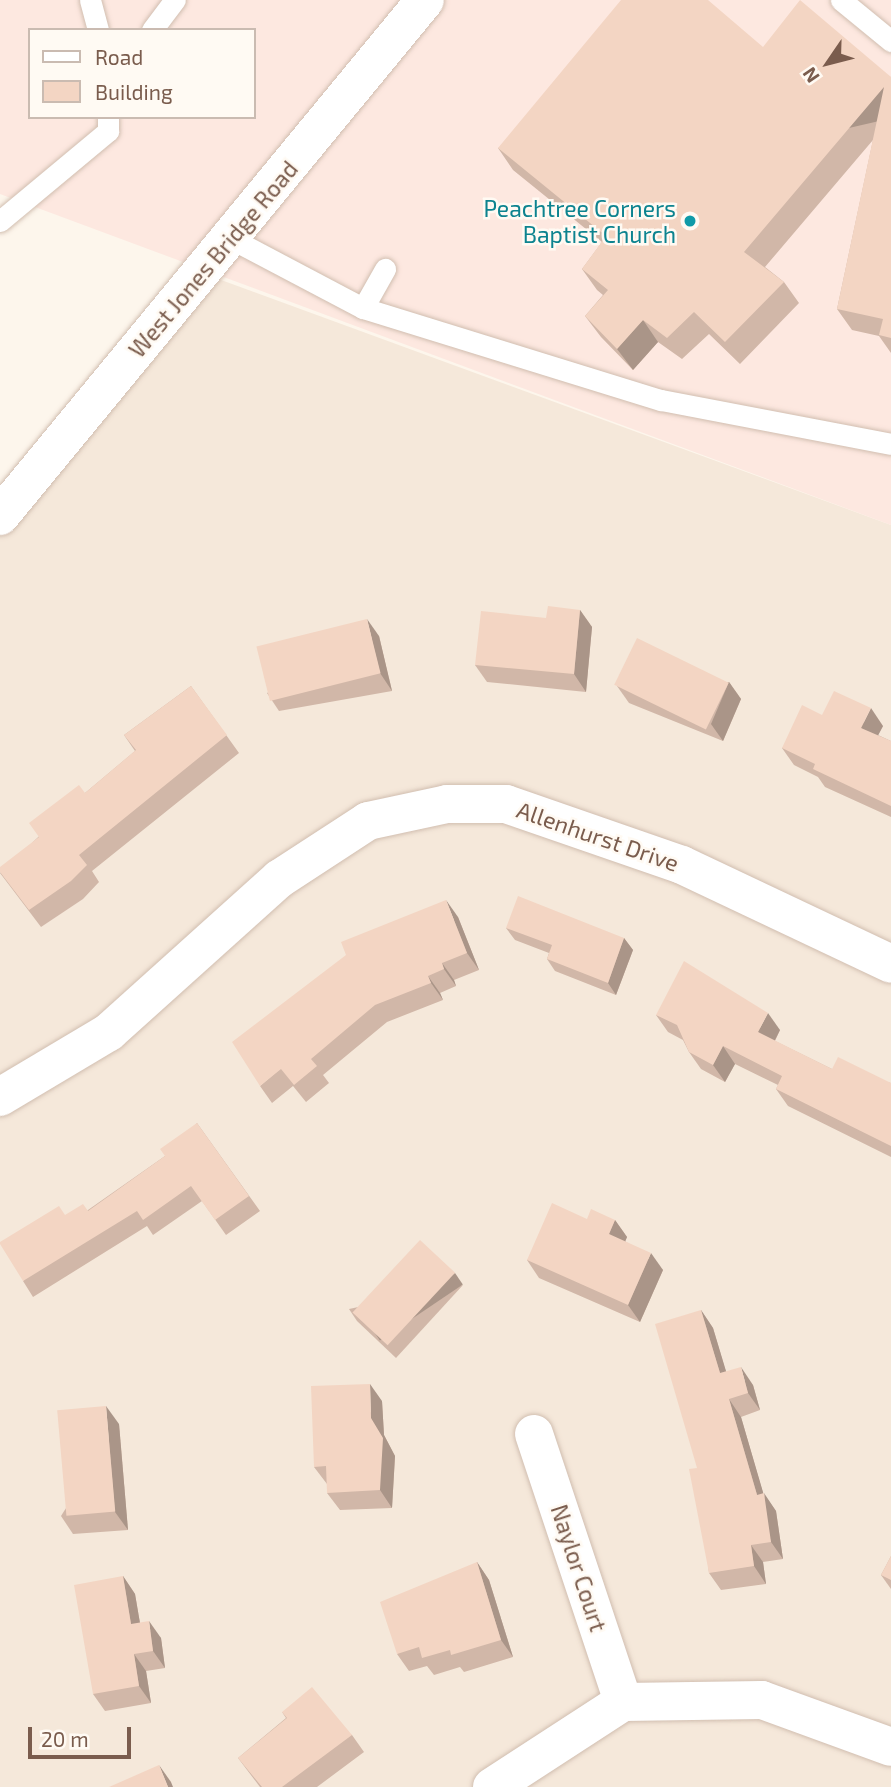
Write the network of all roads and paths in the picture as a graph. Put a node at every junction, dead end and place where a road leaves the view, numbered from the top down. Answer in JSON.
{"nodes":[{"id":1,"x":90,"y":0,"type":"edge"},
{"id":2,"x":175,"y":0,"type":"edge"},
{"id":3,"x":425,"y":0,"type":"edge"},
{"id":4,"x":841,"y":0,"type":"edge"},
{"id":5,"x":97,"y":28,"type":"edge"},
{"id":6,"x":154,"y":28,"type":"edge"},
{"id":7,"x":891,"y":40,"type":"edge"},
{"id":8,"x":108,"y":119,"type":"edge"},
{"id":9,"x":0,"y":222,"type":"edge"},
{"id":10,"x":232,"y":239,"type":"junction"},
{"id":11,"x":385,"y":269,"type":"dead end"},
{"id":12,"x":363,"y":308,"type":"junction"},
{"id":13,"x":891,"y":444,"type":"edge"},
{"id":14,"x":0,"y":516,"type":"edge"},
{"id":15,"x":891,"y":964,"type":"edge"},
{"id":16,"x":0,"y":1097,"type":"edge"},
{"id":17,"x":534,"y":1434,"type":"dead end"},
{"id":18,"x":623,"y":1702,"type":"junction"},
{"id":19,"x":891,"y":1747,"type":"edge"},
{"id":20,"x":492,"y":1787,"type":"edge"}],
"edges":[{"from":1,"to":5,"type":"lane"},
{"from":2,"to":6,"type":"lane"},
{"from":3,"to":10,"type":"street","name":"West Jones Bridge Road"},
{"from":4,"to":7,"type":"lane"},
{"from":8,"to":9,"type":"lane"},
{"from":10,"to":12,"type":"lane"},
{"from":10,"to":14,"type":"street","name":"West Jones Bridge Road"},
{"from":11,"to":12,"type":"lane"},
{"from":12,"to":13,"type":"lane"},
{"from":15,"to":16,"type":"street","name":"Allenhurst Drive"},
{"from":17,"to":18,"type":"street","name":"Naylor Court"},
{"from":18,"to":19,"type":"street"},
{"from":18,"to":20,"type":"street"}]}
